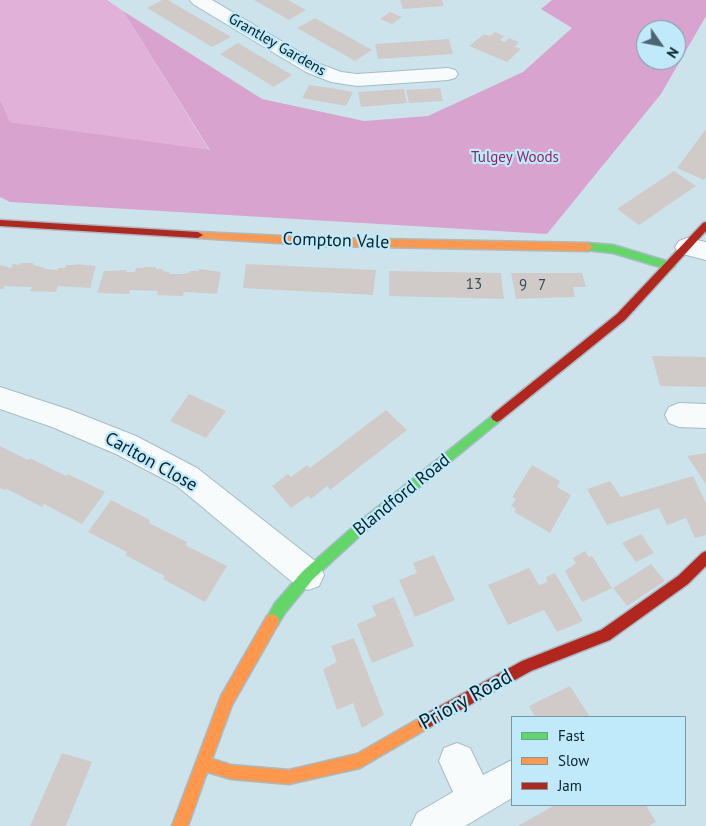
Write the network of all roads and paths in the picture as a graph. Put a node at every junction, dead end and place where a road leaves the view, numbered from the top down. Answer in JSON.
{"nodes":[{"id":1,"x":199,"y":0,"type":"edge"},
{"id":2,"x":448,"y":74,"type":"dead end"},
{"id":3,"x":0,"y":223,"type":"edge"},
{"id":4,"x":706,"y":225,"type":"edge"},
{"id":5,"x":696,"y":249,"type":"edge"},
{"id":6,"x":670,"y":266,"type":"junction"},
{"id":7,"x":0,"y":398,"type":"edge"},
{"id":8,"x":679,"y":416,"type":"dead end"},
{"id":9,"x":706,"y":416,"type":"edge"},
{"id":10,"x":706,"y":557,"type":"edge"},
{"id":11,"x":308,"y":575,"type":"junction"},
{"id":12,"x":456,"y":761,"type":"dead end"},
{"id":13,"x":203,"y":764,"type":"junction"},
{"id":14,"x":511,"y":779,"type":"edge"},
{"id":15,"x":476,"y":799,"type":"junction"},
{"id":16,"x":180,"y":826,"type":"edge"},
{"id":17,"x":430,"y":826,"type":"edge"}],
"edges":[{"from":1,"to":2,"type":"street","name":"Grantley Gardens"},
{"from":3,"to":6,"type":"street","name":"Compton Vale"},
{"from":4,"to":5,"type":"street","name":"Blandford Road"},
{"from":5,"to":6,"type":"street","name":"Blandford Road"},
{"from":6,"to":11,"type":"street","name":"Blandford Road"},
{"from":7,"to":11,"type":"street","name":"Carlton Close"},
{"from":8,"to":9,"type":"street"},
{"from":10,"to":13,"type":"street","name":"Priory Road"},
{"from":11,"to":13,"type":"street","name":"Blandford Road"},
{"from":12,"to":15,"type":"street"},
{"from":13,"to":16,"type":"street","name":"Blandford Road"},
{"from":14,"to":15,"type":"street"},
{"from":15,"to":17,"type":"street"}]}
